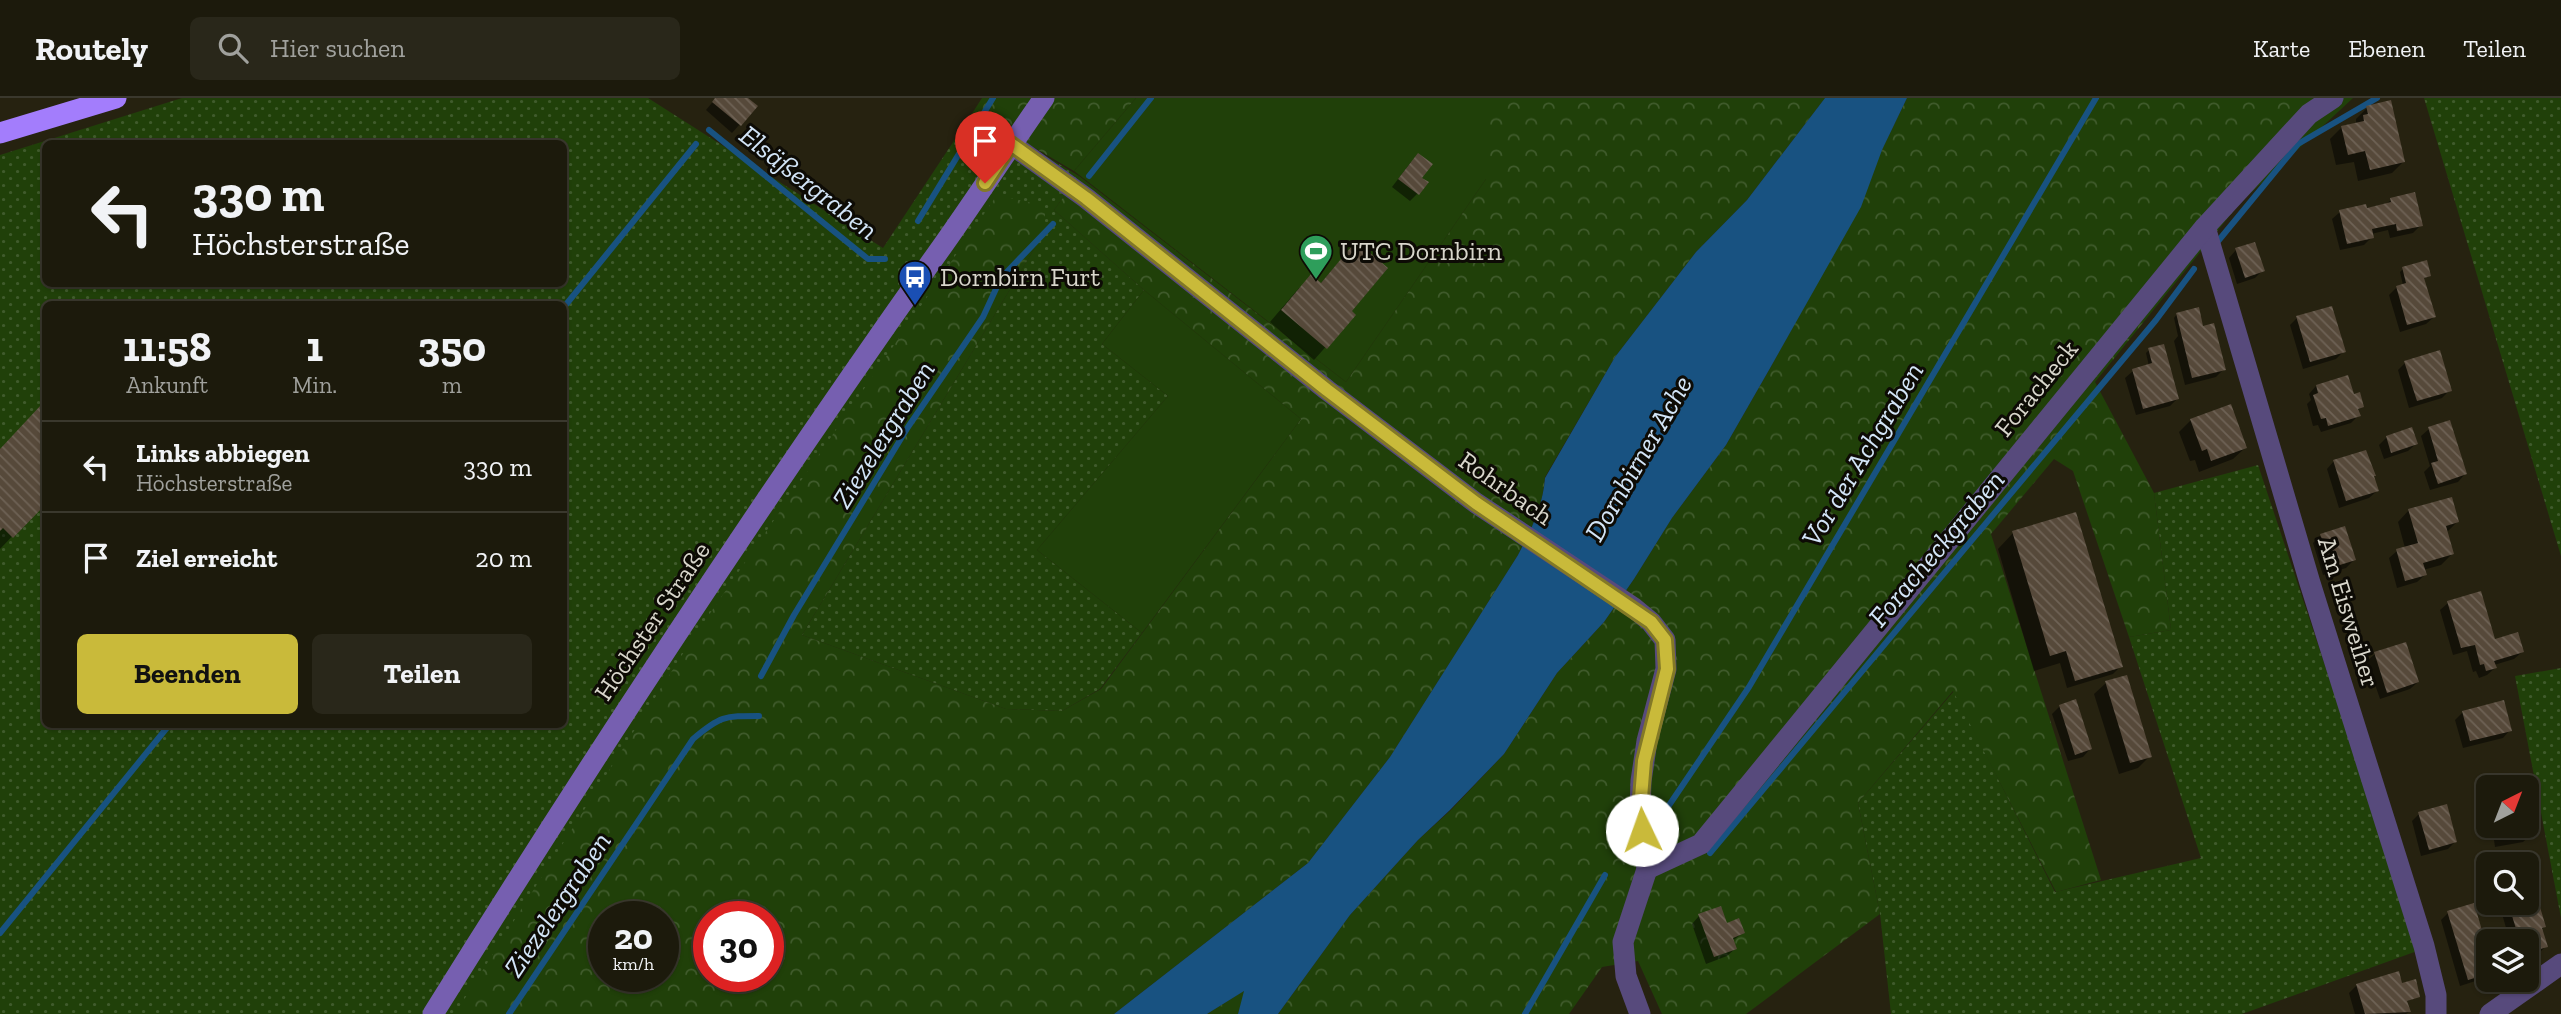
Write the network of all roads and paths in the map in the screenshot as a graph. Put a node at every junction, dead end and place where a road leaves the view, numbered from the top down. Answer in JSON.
{"nodes":[{"id":1,"x":116,"y":98,"type":"edge"},
{"id":2,"x":1044,"y":98,"type":"edge"},
{"id":3,"x":2333,"y":98,"type":"edge"},
{"id":4,"x":0,"y":133,"type":"edge"},
{"id":5,"x":1011,"y":144,"type":"junction"},
{"id":6,"x":2205,"y":227,"type":"junction"},
{"id":7,"x":1647,"y":869,"type":"junction"},
{"id":8,"x":2561,"y":964,"type":"edge"},
{"id":9,"x":433,"y":1014,"type":"edge"},
{"id":10,"x":1640,"y":1014,"type":"edge"},
{"id":11,"x":2436,"y":1014,"type":"edge"},
{"id":12,"x":2490,"y":1014,"type":"edge"}],
"edges":[{"from":1,"to":4,"type":"highway"},
{"from":2,"to":5,"type":"main road","name":"Höchster Straße"},
{"from":3,"to":6,"type":"street","name":"Foracheck"},
{"from":5,"to":7,"type":"street","name":"Rohrbach"},
{"from":5,"to":9,"type":"main road","name":"Höchster Straße"},
{"from":6,"to":7,"type":"street","name":"Foracheck"},
{"from":6,"to":11,"type":"street","name":"Am Eisweiher"},
{"from":7,"to":10,"type":"street","name":"Rohrbach"},
{"from":8,"to":12,"type":"street"}]}
